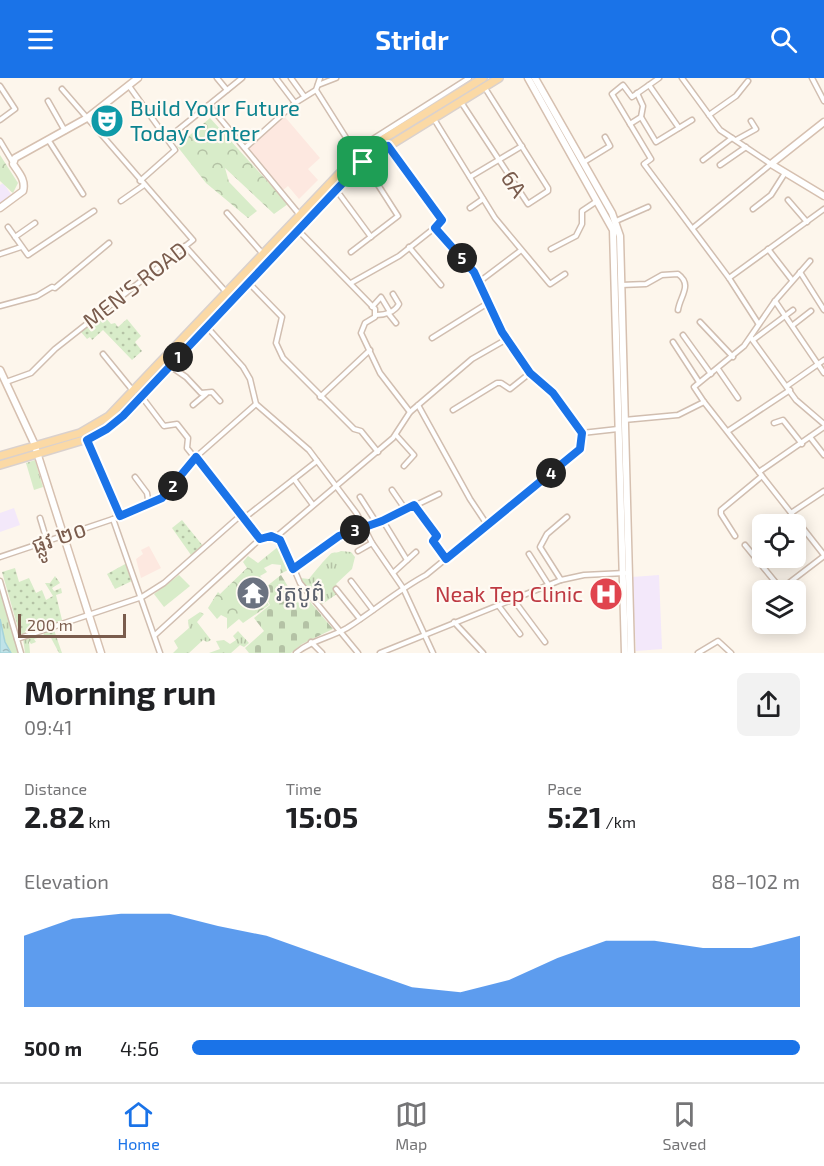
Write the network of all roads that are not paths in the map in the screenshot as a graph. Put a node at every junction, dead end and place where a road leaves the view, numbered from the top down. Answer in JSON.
{"nodes":[{"id":1,"x":138,"y":78,"type":"edge"},
{"id":2,"x":217,"y":78,"type":"edge"},
{"id":3,"x":242,"y":78,"type":"edge"},
{"id":4,"x":276,"y":78,"type":"edge"},
{"id":5,"x":291,"y":78,"type":"edge"},
{"id":6,"x":320,"y":78,"type":"edge"},
{"id":7,"x":336,"y":78,"type":"edge"},
{"id":8,"x":469,"y":78,"type":"edge"},
{"id":9,"x":483,"y":78,"type":"edge"},
{"id":10,"x":499,"y":78,"type":"edge"},
{"id":11,"x":528,"y":78,"type":"edge"},
{"id":12,"x":535,"y":78,"type":"edge"},
{"id":13,"x":659,"y":78,"type":"edge"},
{"id":14,"x":682,"y":78,"type":"edge"},
{"id":15,"x":812,"y":78,"type":"edge"},
{"id":16,"x":748,"y":81,"type":"dead end"},
{"id":17,"x":649,"y":85,"type":"junction"},
{"id":18,"x":0,"y":86,"type":"edge"},
{"id":19,"x":128,"y":86,"type":"junction"},
{"id":20,"x":317,"y":87,"type":"junction"},
{"id":21,"x":485,"y":87,"type":"junction"},
{"id":22,"x":63,"y":89,"type":"dead end"},
{"id":23,"x":227,"y":90,"type":"junction"},
{"id":24,"x":637,"y":93,"type":"junction"},
{"id":25,"x":304,"y":96,"type":"junction"},
{"id":26,"x":48,"y":101,"type":"dead end"},
{"id":27,"x":461,"y":101,"type":"junction"},
{"id":28,"x":824,"y":101,"type":"edge"},
{"id":29,"x":295,"y":103,"type":"junction"},
{"id":30,"x":209,"y":105,"type":"junction"},
{"id":31,"x":709,"y":115,"type":"junction"},
{"id":32,"x":641,"y":117,"type":"junction"},
{"id":33,"x":87,"y":118,"type":"junction"},
{"id":34,"x":434,"y":118,"type":"junction"},
{"id":35,"x":0,"y":120,"type":"edge"},
{"id":36,"x":692,"y":120,"type":"dead end"},
{"id":37,"x":752,"y":121,"type":"dead end"},
{"id":38,"x":824,"y":122,"type":"edge"},
{"id":39,"x":630,"y":124,"type":"junction"},
{"id":40,"x":679,"y":128,"type":"junction"},
{"id":41,"x":65,"y":131,"type":"junction"},
{"id":42,"x":605,"y":136,"type":"dead end"},
{"id":43,"x":168,"y":138,"type":"junction"},
{"id":44,"x":734,"y":139,"type":"junction"},
{"id":45,"x":0,"y":141,"type":"edge"},
{"id":46,"x":49,"y":141,"type":"junction"},
{"id":47,"x":388,"y":146,"type":"junction"},
{"id":48,"x":522,"y":146,"type":"junction"},
{"id":49,"x":746,"y":147,"type":"junction"},
{"id":50,"x":245,"y":148,"type":"junction"},
{"id":51,"x":356,"y":153,"type":"junction"},
{"id":52,"x":498,"y":160,"type":"junction"},
{"id":53,"x":703,"y":160,"type":"dead end"},
{"id":54,"x":12,"y":161,"type":"junction"},
{"id":55,"x":363,"y":162,"type":"junction"},
{"id":56,"x":583,"y":163,"type":"junction"},
{"id":57,"x":771,"y":164,"type":"junction"},
{"id":58,"x":720,"y":165,"type":"dead end"},
{"id":59,"x":785,"y":172,"type":"junction"},
{"id":60,"x":470,"y":177,"type":"junction"},
{"id":61,"x":142,"y":183,"type":"junction"},
{"id":62,"x":83,"y":194,"type":"dead end"},
{"id":63,"x":340,"y":195,"type":"dead end"},
{"id":64,"x":824,"y":196,"type":"edge"},
{"id":65,"x":483,"y":199,"type":"junction"},
{"id":66,"x":598,"y":200,"type":"junction"},
{"id":67,"x":788,"y":200,"type":"dead end"},
{"id":68,"x":121,"y":201,"type":"dead end"},
{"id":69,"x":648,"y":207,"type":"dead end"},
{"id":70,"x":0,"y":208,"type":"edge"},
{"id":71,"x":470,"y":208,"type":"dead end"},
{"id":72,"x":753,"y":209,"type":"dead end"},
{"id":73,"x":824,"y":209,"type":"edge"},
{"id":74,"x":94,"y":211,"type":"dead end"},
{"id":75,"x":228,"y":213,"type":"dead end"},
{"id":76,"x":300,"y":215,"type":"junction"},
{"id":77,"x":306,"y":221,"type":"junction"},
{"id":78,"x":616,"y":221,"type":"junction"},
{"id":79,"x":807,"y":222,"type":"junction"},
{"id":80,"x":36,"y":223,"type":"dead end"},
{"id":81,"x":8,"y":227,"type":"dead end"},
{"id":82,"x":296,"y":227,"type":"junction"},
{"id":83,"x":435,"y":228,"type":"junction"},
{"id":84,"x":693,"y":228,"type":"junction"},
{"id":85,"x":15,"y":237,"type":"junction"},
{"id":86,"x":371,"y":237,"type":"junction"},
{"id":87,"x":109,"y":243,"type":"dead end"},
{"id":88,"x":185,"y":246,"type":"junction"},
{"id":89,"x":21,"y":247,"type":"junction"},
{"id":90,"x":409,"y":247,"type":"junction"},
{"id":91,"x":551,"y":249,"type":"dead end"},
{"id":92,"x":768,"y":249,"type":"junction"},
{"id":93,"x":520,"y":251,"type":"junction"},
{"id":94,"x":351,"y":252,"type":"dead end"},
{"id":95,"x":0,"y":254,"type":"edge"},
{"id":96,"x":263,"y":255,"type":"junction"},
{"id":97,"x":810,"y":261,"type":"dead end"},
{"id":98,"x":800,"y":272,"type":"junction"},
{"id":99,"x":565,"y":274,"type":"dead end"},
{"id":100,"x":729,"y":278,"type":"junction"},
{"id":101,"x":792,"y":280,"type":"junction"},
{"id":102,"x":249,"y":282,"type":"junction"},
{"id":103,"x":479,"y":282,"type":"junction"},
{"id":104,"x":351,"y":283,"type":"junction"},
{"id":105,"x":441,"y":285,"type":"dead end"},
{"id":106,"x":621,"y":285,"type":"junction"},
{"id":107,"x":227,"y":293,"type":"junction"},
{"id":108,"x":393,"y":294,"type":"dead end"},
{"id":109,"x":775,"y":301,"type":"junction"},
{"id":110,"x":488,"y":303,"type":"junction"},
{"id":111,"x":0,"y":306,"type":"edge"},
{"id":112,"x":372,"y":307,"type":"junction"},
{"id":113,"x":678,"y":310,"type":"dead end"},
{"id":114,"x":793,"y":310,"type":"dead end"},
{"id":115,"x":824,"y":310,"type":"edge"},
{"id":116,"x":811,"y":311,"type":"dead end"},
{"id":117,"x":389,"y":312,"type":"junction"},
{"id":118,"x":376,"y":315,"type":"junction"},
{"id":119,"x":786,"y":315,"type":"junction"},
{"id":120,"x":700,"y":322,"type":"dead end"},
{"id":121,"x":396,"y":323,"type":"dead end"},
{"id":122,"x":758,"y":323,"type":"junction"},
{"id":123,"x":793,"y":325,"type":"junction"},
{"id":124,"x":207,"y":327,"type":"junction"},
{"id":125,"x":683,"y":335,"type":"dead end"},
{"id":126,"x":432,"y":338,"type":"dead end"},
{"id":127,"x":507,"y":339,"type":"junction"},
{"id":128,"x":752,"y":339,"type":"junction"},
{"id":129,"x":673,"y":342,"type":"dead end"},
{"id":130,"x":370,"y":350,"type":"junction"},
{"id":131,"x":103,"y":354,"type":"dead end"},
{"id":132,"x":733,"y":357,"type":"junction"},
{"id":133,"x":824,"y":360,"type":"edge"},
{"id":134,"x":818,"y":364,"type":"junction"},
{"id":135,"x":170,"y":366,"type":"junction"},
{"id":136,"x":718,"y":369,"type":"junction"},
{"id":137,"x":0,"y":370,"type":"edge"},
{"id":138,"x":530,"y":373,"type":"junction"},
{"id":139,"x":824,"y":373,"type":"edge"},
{"id":140,"x":711,"y":374,"type":"junction"},
{"id":141,"x":6,"y":382,"type":"junction"},
{"id":142,"x":699,"y":382,"type":"junction"},
{"id":143,"x":788,"y":388,"type":"junction"},
{"id":144,"x":134,"y":393,"type":"junction"},
{"id":145,"x":206,"y":394,"type":"junction"},
{"id":146,"x":142,"y":397,"type":"junction"},
{"id":147,"x":320,"y":397,"type":"junction"},
{"id":148,"x":738,"y":398,"type":"dead end"},
{"id":149,"x":220,"y":401,"type":"dead end"},
{"id":150,"x":704,"y":402,"type":"junction"},
{"id":151,"x":256,"y":404,"type":"junction"},
{"id":152,"x":193,"y":405,"type":"dead end"},
{"id":153,"x":418,"y":405,"type":"junction"},
{"id":154,"x":453,"y":410,"type":"dead end"},
{"id":155,"x":410,"y":412,"type":"junction"},
{"id":156,"x":622,"y":420,"type":"junction"},
{"id":157,"x":774,"y":423,"type":"dead end"},
{"id":158,"x":824,"y":425,"type":"edge"},
{"id":159,"x":619,"y":429,"type":"junction"},
{"id":160,"x":728,"y":431,"type":"junction"},
{"id":161,"x":582,"y":433,"type":"junction"},
{"id":162,"x":396,"y":435,"type":"junction"},
{"id":163,"x":810,"y":438,"type":"junction"},
{"id":164,"x":87,"y":440,"type":"junction"},
{"id":165,"x":802,"y":444,"type":"junction"},
{"id":166,"x":35,"y":446,"type":"junction"},
{"id":167,"x":378,"y":452,"type":"junction"},
{"id":168,"x":38,"y":454,"type":"junction"},
{"id":169,"x":824,"y":455,"type":"edge"},
{"id":170,"x":0,"y":456,"type":"edge"},
{"id":171,"x":196,"y":457,"type":"junction"},
{"id":172,"x":317,"y":461,"type":"junction"},
{"id":173,"x":0,"y":465,"type":"edge"},
{"id":174,"x":404,"y":466,"type":"dead end"},
{"id":175,"x":761,"y":474,"type":"junction"},
{"id":176,"x":135,"y":477,"type":"dead end"},
{"id":177,"x":294,"y":479,"type":"junction"},
{"id":178,"x":335,"y":488,"type":"junction"},
{"id":179,"x":392,"y":490,"type":"dead end"},
{"id":180,"x":824,"y":491,"type":"edge"},
{"id":181,"x":439,"y":494,"type":"dead end"},
{"id":182,"x":360,"y":497,"type":"dead end"},
{"id":183,"x":148,"y":505,"type":"junction"},
{"id":184,"x":313,"y":505,"type":"junction"},
{"id":185,"x":414,"y":505,"type":"junction"},
{"id":186,"x":405,"y":509,"type":"junction"},
{"id":187,"x":791,"y":513,"type":"junction"},
{"id":188,"x":120,"y":516,"type":"junction"},
{"id":189,"x":242,"y":517,"type":"junction"},
{"id":190,"x":567,"y":517,"type":"dead end"},
{"id":191,"x":40,"y":518,"type":"dead end"},
{"id":192,"x":113,"y":519,"type":"junction"},
{"id":193,"x":382,"y":521,"type":"junction"},
{"id":194,"x":376,"y":522,"type":"junction"},
{"id":195,"x":364,"y":526,"type":"junction"},
{"id":196,"x":488,"y":526,"type":"junction"},
{"id":197,"x":64,"y":535,"type":"junction"},
{"id":198,"x":735,"y":536,"type":"dead end"},
{"id":199,"x":276,"y":537,"type":"junction"},
{"id":200,"x":260,"y":539,"type":"junction"},
{"id":201,"x":47,"y":541,"type":"junction"},
{"id":202,"x":372,"y":543,"type":"junction"},
{"id":203,"x":745,"y":545,"type":"dead end"},
{"id":204,"x":358,"y":551,"type":"dead end"},
{"id":205,"x":416,"y":552,"type":"dead end"},
{"id":206,"x":529,"y":554,"type":"dead end"},
{"id":207,"x":824,"y":555,"type":"edge"},
{"id":208,"x":0,"y":557,"type":"edge"},
{"id":209,"x":446,"y":559,"type":"junction"},
{"id":210,"x":407,"y":560,"type":"junction"},
{"id":211,"x":293,"y":569,"type":"junction"},
{"id":212,"x":393,"y":573,"type":"junction"},
{"id":213,"x":626,"y":573,"type":"junction"},
{"id":214,"x":561,"y":580,"type":"junction"},
{"id":215,"x":0,"y":581,"type":"edge"},
{"id":216,"x":351,"y":581,"type":"dead end"},
{"id":217,"x":548,"y":584,"type":"junction"},
{"id":218,"x":403,"y":588,"type":"junction"},
{"id":219,"x":336,"y":589,"type":"dead end"},
{"id":220,"x":142,"y":597,"type":"junction"},
{"id":221,"x":513,"y":599,"type":"junction"},
{"id":222,"x":498,"y":605,"type":"junction"},
{"id":223,"x":373,"y":610,"type":"junction"},
{"id":224,"x":89,"y":615,"type":"junction"},
{"id":225,"x":360,"y":619,"type":"junction"},
{"id":226,"x":454,"y":622,"type":"junction"},
{"id":227,"x":339,"y":632,"type":"junction"},
{"id":228,"x":425,"y":634,"type":"junction"},
{"id":229,"x":520,"y":634,"type":"dead end"},
{"id":230,"x":155,"y":635,"type":"junction"},
{"id":231,"x":17,"y":639,"type":"junction"},
{"id":232,"x":311,"y":642,"type":"junction"},
{"id":233,"x":545,"y":642,"type":"dead end"},
{"id":234,"x":21,"y":653,"type":"edge"},
{"id":235,"x":101,"y":653,"type":"edge"},
{"id":236,"x":160,"y":653,"type":"edge"},
{"id":237,"x":296,"y":653,"type":"edge"},
{"id":238,"x":322,"y":653,"type":"edge"},
{"id":239,"x":358,"y":653,"type":"edge"},
{"id":240,"x":380,"y":653,"type":"edge"},
{"id":241,"x":433,"y":653,"type":"edge"},
{"id":242,"x":483,"y":653,"type":"edge"},
{"id":243,"x":625,"y":653,"type":"edge"},
{"id":244,"x":631,"y":653,"type":"edge"},
{"id":245,"x":698,"y":653,"type":"edge"},
{"id":246,"x":731,"y":653,"type":"edge"}],
"edges":[{"from":1,"to":19,"type":"main road"},
{"from":2,"to":23,"type":"street"},
{"from":3,"to":23,"type":"street"},
{"from":4,"to":29,"type":"street"},
{"from":5,"to":25,"type":"street"},
{"from":6,"to":20,"type":"street"},
{"from":7,"to":20,"type":"street"},
{"from":8,"to":51,"type":"street"},
{"from":9,"to":51,"type":"main road"},
{"from":10,"to":21,"type":"main road"},
{"from":11,"to":66,"type":"main road"},
{"from":12,"to":56,"type":"main road"},
{"from":13,"to":17,"type":"street"},
{"from":14,"to":31,"type":"street"},
{"from":15,"to":28,"type":"street"},
{"from":16,"to":31,"type":"street"},
{"from":17,"to":24,"type":"street"},
{"from":17,"to":40,"type":"street"},
{"from":18,"to":35,"type":"street"},
{"from":19,"to":33,"type":"main road"},
{"from":19,"to":43,"type":"street"},
{"from":20,"to":25,"type":"street"},
{"from":20,"to":51,"type":"street"},
{"from":21,"to":27,"type":"main road"},
{"from":21,"to":48,"type":"street","name":"6A"},
{"from":22,"to":33,"type":"street","name":"MEN'S ROAD"},
{"from":23,"to":30,"type":"street"},
{"from":24,"to":32,"type":"street"},
{"from":24,"to":39,"type":"street"},
{"from":25,"to":29,"type":"street"},
{"from":26,"to":41,"type":"street"},
{"from":27,"to":34,"type":"main road"},
{"from":27,"to":52,"type":"street","name":"6A"},
{"from":29,"to":50,"type":"street"},
{"from":30,"to":43,"type":"street"},
{"from":30,"to":50,"type":"street"},
{"from":31,"to":44,"type":"street"},
{"from":32,"to":39,"type":"street"},
{"from":32,"to":40,"type":"street"},
{"from":33,"to":41,"type":"main road"},
{"from":33,"to":61,"type":"street","name":"MEN'S ROAD"},
{"from":34,"to":47,"type":"main road"},
{"from":34,"to":60,"type":"street","name":"6A"},
{"from":36,"to":40,"type":"street"},
{"from":37,"to":44,"type":"street"},
{"from":38,"to":57,"type":"main road"},
{"from":39,"to":84,"type":"street"},
{"from":41,"to":46,"type":"main road"},
{"from":42,"to":56,"type":"street"},
{"from":43,"to":61,"type":"street"},
{"from":44,"to":49,"type":"street"},
{"from":44,"to":53,"type":"street"},
{"from":45,"to":54,"type":"street"},
{"from":46,"to":54,"type":"main road"},
{"from":46,"to":62,"type":"street"},
{"from":47,"to":55,"type":"main road"},
{"from":47,"to":83,"type":"street"},
{"from":48,"to":52,"type":"street","name":"6A"},
{"from":48,"to":52,"type":"street","name":"6A"},
{"from":49,"to":57,"type":"street"},
{"from":49,"to":58,"type":"street"},
{"from":50,"to":76,"type":"street"},
{"from":51,"to":55,"type":"street"},
{"from":51,"to":76,"type":"main road"},
{"from":52,"to":60,"type":"street","name":"6A"},
{"from":54,"to":70,"type":"main road"},
{"from":55,"to":77,"type":"main road"},
{"from":55,"to":86,"type":"street"},
{"from":56,"to":78,"type":"main road"},
{"from":57,"to":59,"type":"main road"},
{"from":57,"to":84,"type":"street"},
{"from":59,"to":64,"type":"main road"},
{"from":59,"to":72,"type":"street"},
{"from":60,"to":65,"type":"street","name":"6A"},
{"from":61,"to":68,"type":"street"},
{"from":61,"to":88,"type":"street","name":"MEN'S ROAD"},
{"from":63,"to":86,"type":"street"},
{"from":65,"to":71,"type":"street"},
{"from":65,"to":93,"type":"street","name":"6A"},
{"from":66,"to":91,"type":"street"},
{"from":66,"to":156,"type":"main road"},
{"from":67,"to":79,"type":"street"},
{"from":69,"to":78,"type":"street"},
{"from":73,"to":79,"type":"street"},
{"from":74,"to":89,"type":"street"},
{"from":75,"to":96,"type":"street"},
{"from":76,"to":77,"type":"street"},
{"from":76,"to":82,"type":"main road"},
{"from":77,"to":82,"type":"main road"},
{"from":78,"to":106,"type":"main road"},
{"from":79,"to":92,"type":"street"},
{"from":80,"to":85,"type":"street"},
{"from":81,"to":85,"type":"street"},
{"from":82,"to":96,"type":"main road"},
{"from":82,"to":102,"type":"main road"},
{"from":82,"to":104,"type":"street"},
{"from":83,"to":90,"type":"street"},
{"from":83,"to":103,"type":"street"},
{"from":84,"to":100,"type":"street"},
{"from":85,"to":89,"type":"street"},
{"from":86,"to":94,"type":"street"},
{"from":87,"to":111,"type":"street"},
{"from":88,"to":107,"type":"street"},
{"from":88,"to":141,"type":"street","name":"MEN'S ROAD"},
{"from":89,"to":95,"type":"street"},
{"from":90,"to":104,"type":"street"},
{"from":90,"to":105,"type":"street"},
{"from":92,"to":100,"type":"street"},
{"from":92,"to":101,"type":"street"},
{"from":93,"to":99,"type":"street","name":"6A"},
{"from":93,"to":103,"type":"street"},
{"from":96,"to":107,"type":"main road"},
{"from":97,"to":98,"type":"street"},
{"from":98,"to":101,"type":"street"},
{"from":98,"to":115,"type":"street"},
{"from":100,"to":122,"type":"street"},
{"from":101,"to":109,"type":"street"},
{"from":102,"to":124,"type":"main road"},
{"from":102,"to":147,"type":"street"},
{"from":103,"to":110,"type":"street"},
{"from":104,"to":112,"type":"street"},
{"from":106,"to":113,"type":"street"},
{"from":106,"to":156,"type":"main road"},
{"from":107,"to":144,"type":"main road"},
{"from":108,"to":117,"type":"street"},
{"from":109,"to":119,"type":"street"},
{"from":109,"to":122,"type":"street"},
{"from":110,"to":126,"type":"street"},
{"from":110,"to":127,"type":"street"},
{"from":112,"to":117,"type":"street"},
{"from":112,"to":118,"type":"street"},
{"from":114,"to":119,"type":"street"},
{"from":116,"to":123,"type":"street"},
{"from":117,"to":118,"type":"street"},
{"from":117,"to":121,"type":"street"},
{"from":118,"to":130,"type":"street"},
{"from":119,"to":123,"type":"street"},
{"from":119,"to":128,"type":"street"},
{"from":120,"to":132,"type":"street"},
{"from":122,"to":128,"type":"street"},
{"from":123,"to":134,"type":"street"},
{"from":124,"to":135,"type":"main road"},
{"from":124,"to":151,"type":"street"},
{"from":125,"to":140,"type":"street"},
{"from":127,"to":138,"type":"street"},
{"from":127,"to":153,"type":"street"},
{"from":128,"to":132,"type":"street"},
{"from":128,"to":143,"type":"street"},
{"from":129,"to":142,"type":"street"},
{"from":130,"to":147,"type":"street"},
{"from":130,"to":155,"type":"street"},
{"from":131,"to":144,"type":"street"},
{"from":132,"to":136,"type":"street"},
{"from":133,"to":134,"type":"street"},
{"from":134,"to":139,"type":"street"},
{"from":134,"to":143,"type":"street"},
{"from":135,"to":145,"type":"street"},
{"from":135,"to":146,"type":"main road"},
{"from":136,"to":140,"type":"street"},
{"from":136,"to":148,"type":"street"},
{"from":137,"to":141,"type":"main road"},
{"from":138,"to":154,"type":"street"},
{"from":138,"to":161,"type":"street"},
{"from":140,"to":142,"type":"street"},
{"from":141,"to":166,"type":"main road"},
{"from":142,"to":150,"type":"street"},
{"from":143,"to":158,"type":"street"},
{"from":143,"to":160,"type":"street"},
{"from":144,"to":166,"type":"main road"},
{"from":145,"to":149,"type":"street"},
{"from":145,"to":152,"type":"street"},
{"from":146,"to":164,"type":"main road"},
{"from":146,"to":171,"type":"street"},
{"from":147,"to":167,"type":"street"},
{"from":150,"to":156,"type":"street"},
{"from":150,"to":160,"type":"street"},
{"from":151,"to":171,"type":"street","name":"ផ្លូវ ២០"},
{"from":151,"to":172,"type":"street"},
{"from":153,"to":155,"type":"street"},
{"from":153,"to":196,"type":"street"},
{"from":155,"to":162,"type":"street"},
{"from":156,"to":159,"type":"main road"},
{"from":156,"to":213,"type":"main road"},
{"from":157,"to":165,"type":"street"},
{"from":158,"to":163,"type":"street"},
{"from":159,"to":161,"type":"street"},
{"from":159,"to":213,"type":"main road"},
{"from":160,"to":175,"type":"street"},
{"from":161,"to":196,"type":"street"},
{"from":162,"to":167,"type":"street"},
{"from":162,"to":174,"type":"street"},
{"from":163,"to":165,"type":"street"},
{"from":163,"to":169,"type":"street"},
{"from":164,"to":168,"type":"main road"},
{"from":164,"to":188,"type":"street"},
{"from":165,"to":175,"type":"street"},
{"from":166,"to":168,"type":"main road"},
{"from":166,"to":170,"type":"main road"},
{"from":167,"to":178,"type":"street"},
{"from":168,"to":173,"type":"main road"},
{"from":168,"to":197,"type":"main road"},
{"from":171,"to":183,"type":"street","name":"ផ្លូវ ២០"},
{"from":171,"to":189,"type":"street"},
{"from":172,"to":177,"type":"street"},
{"from":172,"to":178,"type":"street"},
{"from":175,"to":187,"type":"street"},
{"from":175,"to":198,"type":"street"},
{"from":176,"to":183,"type":"street"},
{"from":177,"to":184,"type":"street"},
{"from":177,"to":189,"type":"street"},
{"from":178,"to":184,"type":"street"},
{"from":178,"to":195,"type":"street"},
{"from":179,"to":186,"type":"street"},
{"from":180,"to":187,"type":"street"},
{"from":181,"to":185,"type":"street"},
{"from":182,"to":194,"type":"street"},
{"from":183,"to":188,"type":"street","name":"ផ្លូវ ២០"},
{"from":184,"to":199,"type":"street"},
{"from":185,"to":186,"type":"street"},
{"from":185,"to":209,"type":"street"},
{"from":186,"to":193,"type":"street"},
{"from":187,"to":207,"type":"street"},
{"from":188,"to":192,"type":"street","name":"ផ្លូវ ២០"},
{"from":189,"to":200,"type":"street"},
{"from":189,"to":220,"type":"street"},
{"from":190,"to":214,"type":"street"},
{"from":191,"to":201,"type":"street"},
{"from":192,"to":197,"type":"street","name":"ផ្លូវ ២០"},
{"from":192,"to":220,"type":"street"},
{"from":193,"to":194,"type":"street"},
{"from":193,"to":210,"type":"street"},
{"from":194,"to":195,"type":"street"},
{"from":195,"to":202,"type":"street"},
{"from":195,"to":211,"type":"street"},
{"from":196,"to":209,"type":"street"},
{"from":197,"to":201,"type":"street","name":"ផ្លូវ ២០"},
{"from":197,"to":224,"type":"main road"},
{"from":199,"to":200,"type":"street"},
{"from":199,"to":211,"type":"street"},
{"from":200,"to":230,"type":"street"},
{"from":201,"to":208,"type":"street","name":"ផ្លូវ ២០"},
{"from":202,"to":204,"type":"street"},
{"from":202,"to":212,"type":"street"},
{"from":203,"to":207,"type":"street"},
{"from":205,"to":210,"type":"street"},
{"from":206,"to":217,"type":"street"},
{"from":209,"to":218,"type":"street"},
{"from":210,"to":212,"type":"street"},
{"from":211,"to":227,"type":"street"},
{"from":212,"to":218,"type":"street"},
{"from":213,"to":214,"type":"street"},
{"from":213,"to":243,"type":"main road"},
{"from":213,"to":244,"type":"main road"},
{"from":214,"to":217,"type":"street"},
{"from":215,"to":231,"type":"street"},
{"from":216,"to":223,"type":"street"},
{"from":217,"to":221,"type":"street"},
{"from":218,"to":223,"type":"street"},
{"from":218,"to":228,"type":"street"},
{"from":219,"to":225,"type":"street"},
{"from":220,"to":224,"type":"street"},
{"from":220,"to":230,"type":"street"},
{"from":221,"to":222,"type":"street"},
{"from":221,"to":233,"type":"street"},
{"from":222,"to":226,"type":"street"},
{"from":222,"to":229,"type":"street"},
{"from":223,"to":225,"type":"street"},
{"from":224,"to":231,"type":"street"},
{"from":224,"to":235,"type":"main road"},
{"from":225,"to":227,"type":"street"},
{"from":226,"to":228,"type":"street"},
{"from":226,"to":242,"type":"street"},
{"from":227,"to":232,"type":"street"},
{"from":227,"to":239,"type":"street"},
{"from":228,"to":240,"type":"street"},
{"from":228,"to":241,"type":"street"},
{"from":230,"to":236,"type":"street"},
{"from":231,"to":234,"type":"street"},
{"from":232,"to":237,"type":"street"},
{"from":232,"to":238,"type":"street"},
{"from":245,"to":246,"type":"street"}]}
